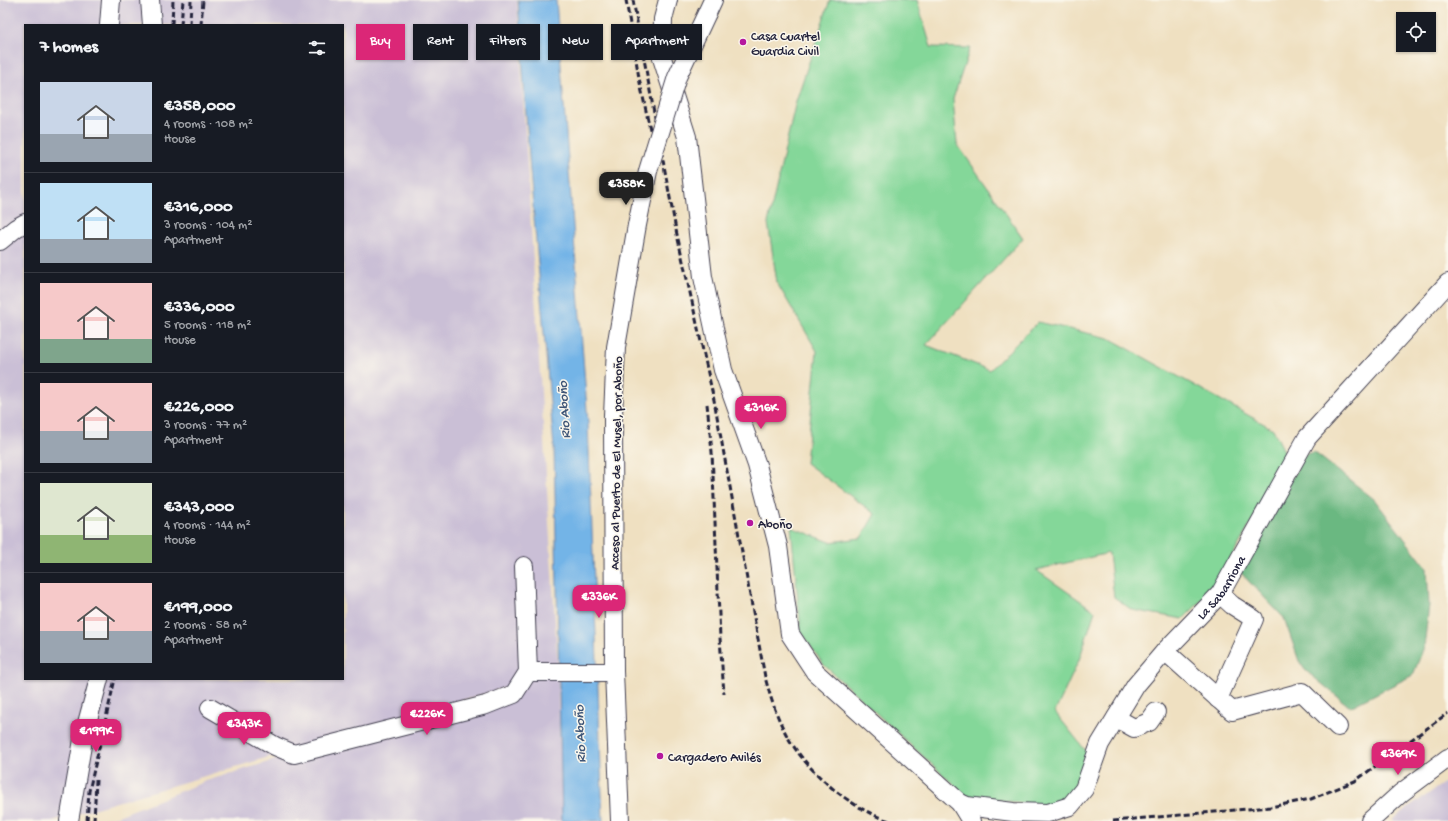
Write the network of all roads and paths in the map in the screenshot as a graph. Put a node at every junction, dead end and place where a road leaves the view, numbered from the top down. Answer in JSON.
{"nodes":[{"id":1,"x":111,"y":0,"type":"edge"},
{"id":2,"x":150,"y":0,"type":"edge"},
{"id":3,"x":668,"y":0,"type":"edge"},
{"id":4,"x":710,"y":6,"type":"edge"},
{"id":5,"x":109,"y":24,"type":"edge"},
{"id":6,"x":152,"y":24,"type":"edge"},
{"id":7,"x":24,"y":224,"type":"edge"},
{"id":8,"x":0,"y":241,"type":"edge"},
{"id":9,"x":1448,"y":284,"type":"edge"},
{"id":10,"x":524,"y":566,"type":"dead end"},
{"id":11,"x":1220,"y":594,"type":"junction"},
{"id":12,"x":1165,"y":651,"type":"junction"},
{"id":13,"x":528,"y":672,"type":"junction"},
{"id":14,"x":610,"y":672,"type":"junction"},
{"id":15,"x":99,"y":680,"type":"edge"},
{"id":16,"x":1218,"y":698,"type":"junction"},
{"id":17,"x":210,"y":708,"type":"dead end"},
{"id":18,"x":1156,"y":712,"type":"dead end"},
{"id":19,"x":1116,"y":718,"type":"junction"},
{"id":20,"x":1338,"y":727,"type":"dead end"},
{"id":21,"x":1448,"y":758,"type":"edge"},
{"id":22,"x":960,"y":803,"type":"junction"},
{"id":23,"x":68,"y":821,"type":"edge"},
{"id":24,"x":620,"y":821,"type":"edge"},
{"id":25,"x":971,"y":821,"type":"edge"},
{"id":26,"x":1370,"y":821,"type":"edge"}],
"edges":[{"from":1,"to":5,"type":"street"},
{"from":2,"to":6,"type":"street"},
{"from":3,"to":22,"type":"street"},
{"from":4,"to":14,"type":"street","name":"Acceso al Puerto de El Musel, por Aboño","bridge":true},
{"from":7,"to":8,"type":"street"},
{"from":9,"to":11,"type":"street","name":"La Sabarriona"},
{"from":10,"to":13,"type":"street"},
{"from":11,"to":12,"type":"street","name":"La Sabarriona"},
{"from":11,"to":16,"type":"street"},
{"from":12,"to":16,"type":"street"},
{"from":12,"to":19,"type":"street","name":"La Sabarriona"},
{"from":13,"to":14,"type":"street"},
{"from":13,"to":17,"type":"street"},
{"from":14,"to":24,"type":"street","name":"Acceso al Puerto de El Musel, por Aboño"},
{"from":15,"to":23,"type":"street"},
{"from":16,"to":20,"type":"street"},
{"from":18,"to":19,"type":"street"},
{"from":19,"to":22,"type":"street","name":"La Sabarriona"},
{"from":21,"to":26,"type":"street"},
{"from":22,"to":25,"type":"street"}]}
